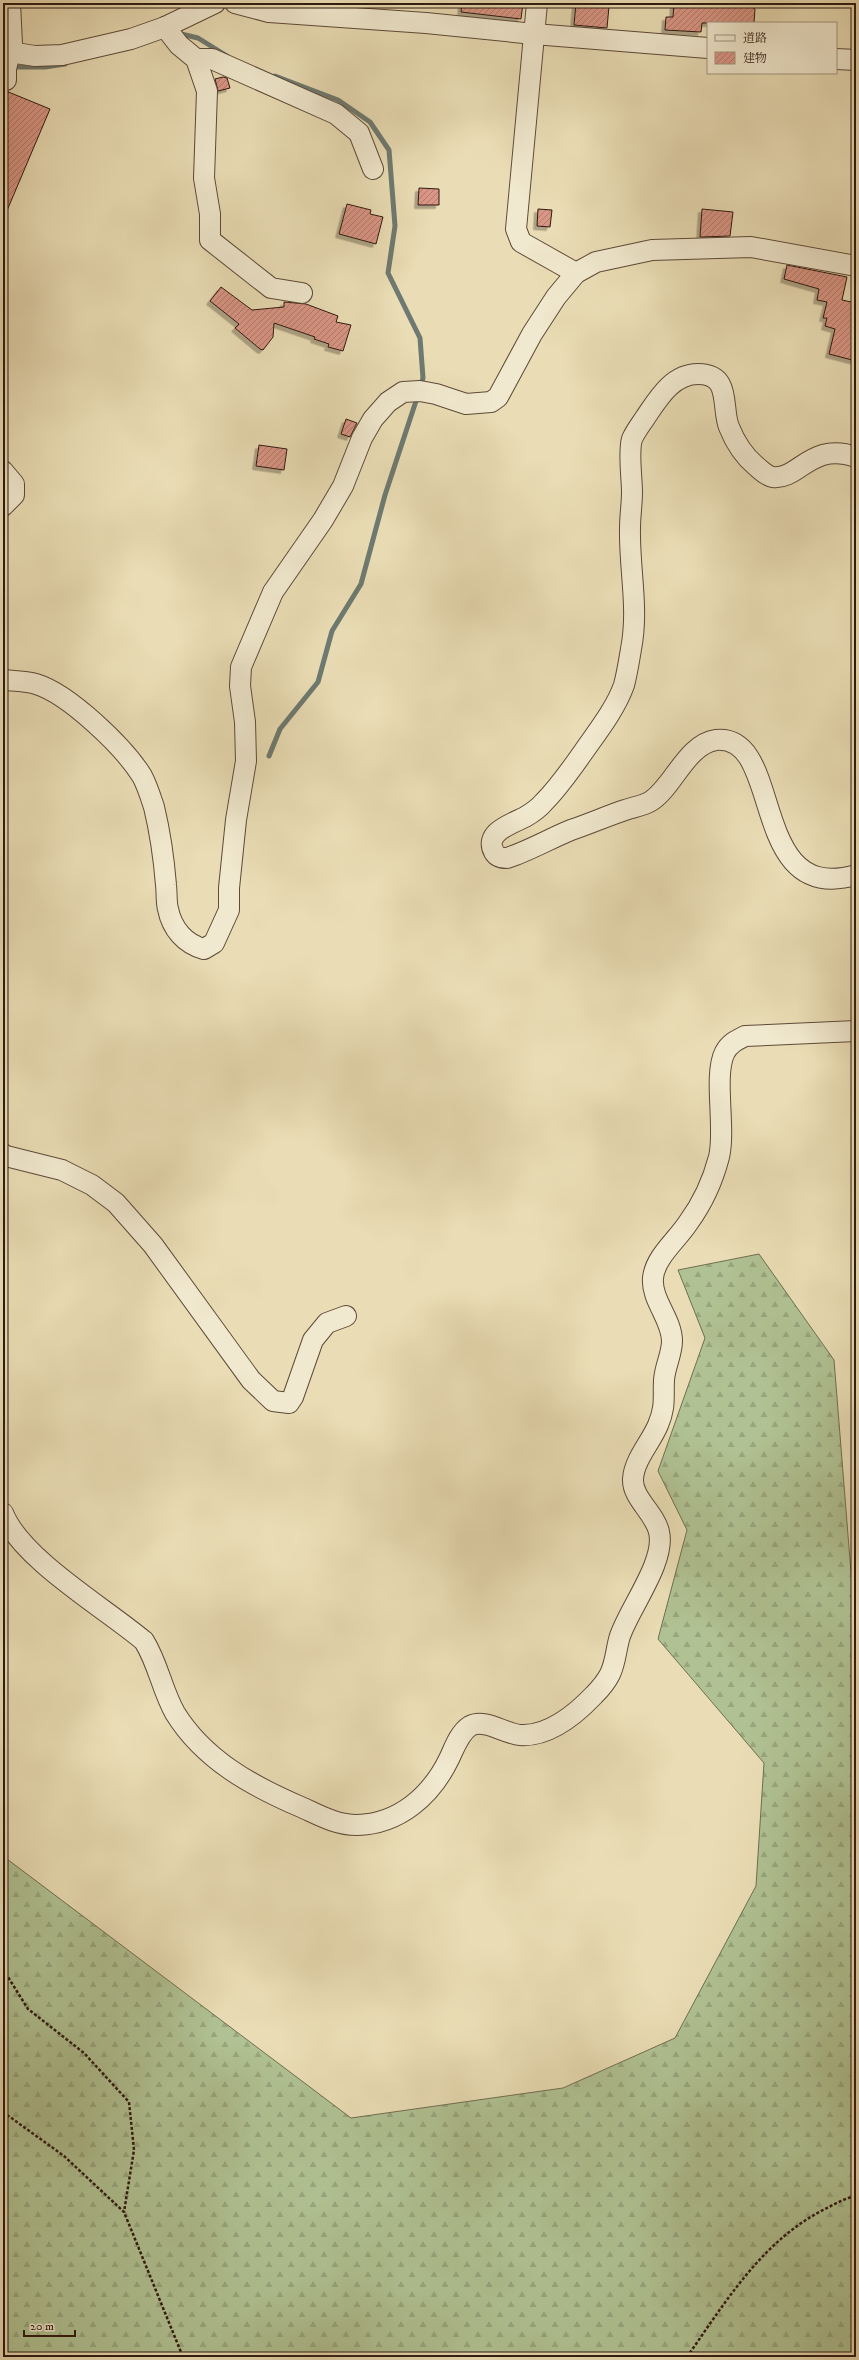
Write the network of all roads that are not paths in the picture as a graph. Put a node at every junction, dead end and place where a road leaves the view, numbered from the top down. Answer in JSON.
{"nodes":[{"id":1,"x":10,"y":3,"type":"edge"},
{"id":2,"x":215,"y":3,"type":"edge"},
{"id":3,"x":235,"y":3,"type":"edge"},
{"id":4,"x":537,"y":3,"type":"edge"},
{"id":5,"x":165,"y":27,"type":"junction"},
{"id":6,"x":534,"y":34,"type":"junction"},
{"id":7,"x":707,"y":48,"type":"edge"},
{"id":8,"x":7,"y":52,"type":"edge"},
{"id":9,"x":837,"y":58,"type":"edge"},
{"id":10,"x":196,"y":59,"type":"junction"},
{"id":11,"x":856,"y":60,"type":"edge"},
{"id":12,"x":6,"y":80,"type":"dead end"},
{"id":13,"x":374,"y":169,"type":"dead end"},
{"id":14,"x":856,"y":266,"type":"edge"},
{"id":15,"x":576,"y":273,"type":"junction"},
{"id":16,"x":302,"y":293,"type":"dead end"},
{"id":17,"x":856,"y":457,"type":"edge"},
{"id":18,"x":5,"y":475,"type":"edge"},
{"id":19,"x":3,"y":506,"type":"edge"},
{"id":20,"x":3,"y":680,"type":"edge"},
{"id":21,"x":856,"y":876,"type":"edge"},
{"id":22,"x":856,"y":1031,"type":"edge"},
{"id":23,"x":3,"y":1154,"type":"edge"},
{"id":24,"x":346,"y":1316,"type":"dead end"},
{"id":25,"x":3,"y":1513,"type":"edge"}],
"edges":[{"from":1,"to":8,"type":"street"},
{"from":2,"to":5,"type":"street"},
{"from":3,"to":6,"type":"street"},
{"from":4,"to":6,"type":"street"},
{"from":5,"to":8,"type":"street"},
{"from":5,"to":10,"type":"street"},
{"from":6,"to":7,"type":"street"},
{"from":6,"to":15,"type":"street"},
{"from":8,"to":12,"type":"street"},
{"from":9,"to":11,"type":"street"},
{"from":10,"to":13,"type":"street"},
{"from":10,"to":16,"type":"street"},
{"from":14,"to":15,"type":"street"},
{"from":15,"to":20,"type":"street"},
{"from":17,"to":21,"type":"street"},
{"from":18,"to":19,"type":"street"},
{"from":22,"to":25,"type":"street"},
{"from":23,"to":24,"type":"street"}]}
